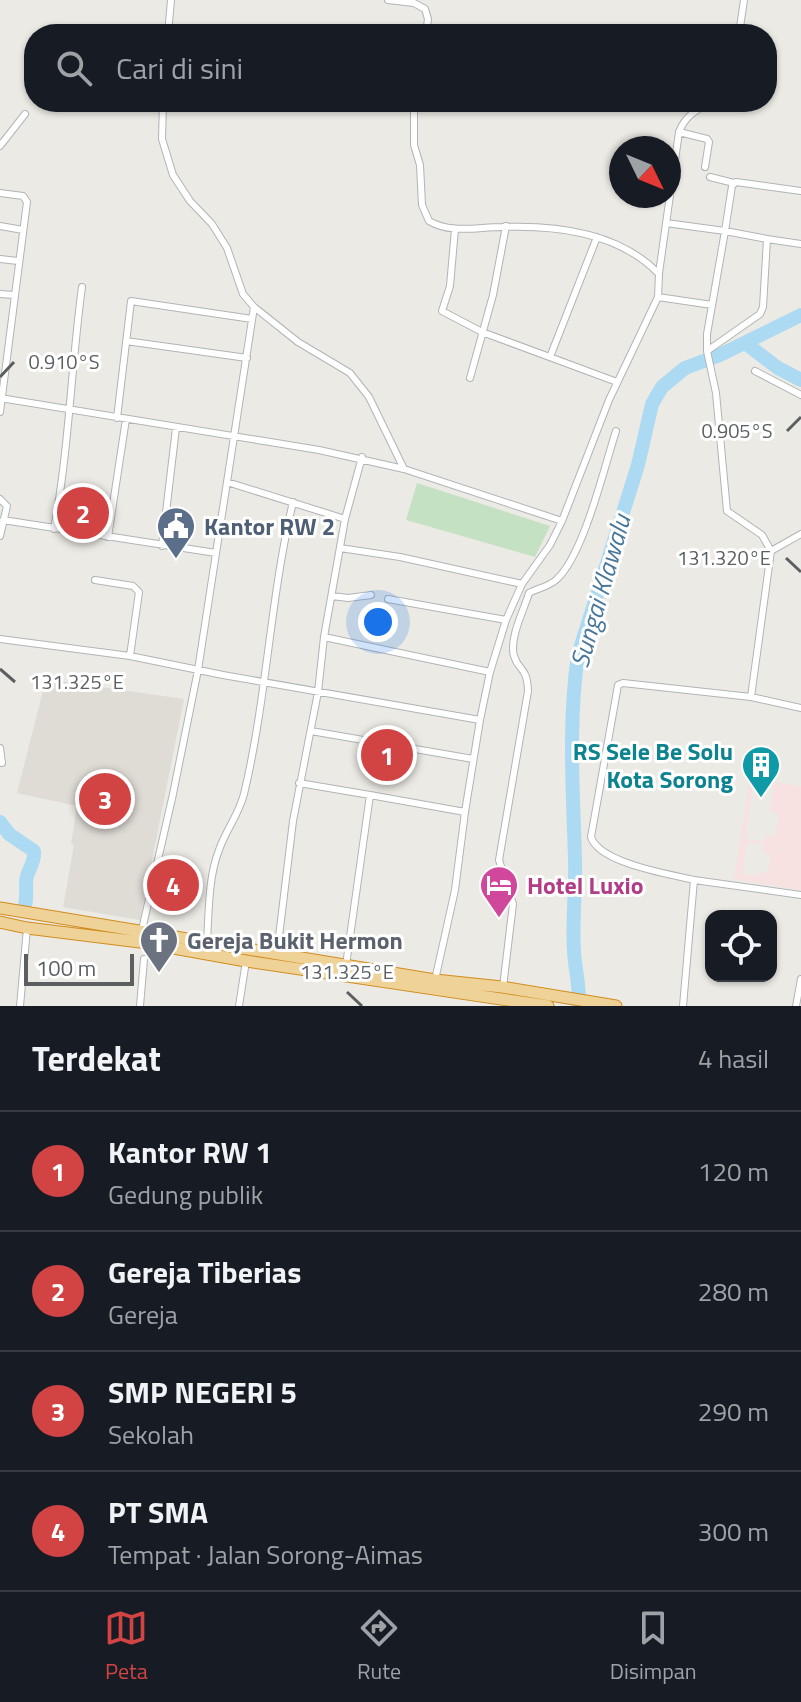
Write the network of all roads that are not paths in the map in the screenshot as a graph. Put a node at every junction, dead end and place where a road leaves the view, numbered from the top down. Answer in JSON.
{"nodes":[{"id":1,"x":171,"y":0,"type":"edge"},
{"id":2,"x":388,"y":0,"type":"edge"},
{"id":3,"x":744,"y":0,"type":"edge"},
{"id":4,"x":169,"y":24,"type":"edge"},
{"id":5,"x":427,"y":24,"type":"edge"},
{"id":6,"x":740,"y":24,"type":"edge"},
{"id":7,"x":163,"y":112,"type":"edge"},
{"id":8,"x":414,"y":112,"type":"edge"},
{"id":9,"x":694,"y":112,"type":"edge"},
{"id":10,"x":25,"y":114,"type":"dead end"},
{"id":11,"x":679,"y":132,"type":"junction"},
{"id":12,"x":0,"y":146,"type":"edge"},
{"id":13,"x":705,"y":167,"type":"dead end"},
{"id":14,"x":710,"y":177,"type":"dead end"},
{"id":15,"x":734,"y":183,"type":"junction"},
{"id":16,"x":801,"y":191,"type":"edge"},
{"id":17,"x":0,"y":193,"type":"edge"},
{"id":18,"x":666,"y":223,"type":"junction"},
{"id":19,"x":0,"y":226,"type":"edge"},
{"id":20,"x":506,"y":226,"type":"junction"},
{"id":21,"x":455,"y":229,"type":"junction"},
{"id":22,"x":23,"y":230,"type":"junction"},
{"id":23,"x":725,"y":231,"type":"junction"},
{"id":24,"x":597,"y":237,"type":"junction"},
{"id":25,"x":767,"y":239,"type":"junction"},
{"id":26,"x":801,"y":244,"type":"edge"},
{"id":27,"x":0,"y":259,"type":"edge"},
{"id":28,"x":18,"y":261,"type":"junction"},
{"id":29,"x":659,"y":274,"type":"junction"},
{"id":30,"x":82,"y":287,"type":"dead end"},
{"id":31,"x":0,"y":294,"type":"edge"},
{"id":32,"x":14,"y":295,"type":"junction"},
{"id":33,"x":658,"y":297,"type":"junction"},
{"id":34,"x":712,"y":305,"type":"junction"},
{"id":35,"x":254,"y":307,"type":"junction"},
{"id":36,"x":252,"y":319,"type":"junction"},
{"id":37,"x":0,"y":329,"type":"edge"},
{"id":38,"x":11,"y":330,"type":"junction"},
{"id":39,"x":482,"y":332,"type":"junction"},
{"id":40,"x":126,"y":341,"type":"junction"},
{"id":41,"x":708,"y":355,"type":"junction"},
{"id":42,"x":550,"y":357,"type":"junction"},
{"id":43,"x":247,"y":358,"type":"junction"},
{"id":44,"x":3,"y":361,"type":"edge"},
{"id":45,"x":755,"y":371,"type":"dead end"},
{"id":46,"x":470,"y":378,"type":"dead end"},
{"id":47,"x":617,"y":382,"type":"junction"},
{"id":48,"x":801,"y":395,"type":"edge"},
{"id":49,"x":1,"y":398,"type":"edge"},
{"id":50,"x":68,"y":410,"type":"junction"},
{"id":51,"x":0,"y":412,"type":"edge"},
{"id":52,"x":122,"y":418,"type":"junction"},
{"id":53,"x":176,"y":428,"type":"junction"},
{"id":54,"x":616,"y":431,"type":"dead end"},
{"id":55,"x":234,"y":436,"type":"junction"},
{"id":56,"x":362,"y":457,"type":"junction"},
{"id":57,"x":404,"y":469,"type":"junction"},
{"id":58,"x":227,"y":482,"type":"junction"},
{"id":59,"x":0,"y":499,"type":"edge"},
{"id":60,"x":293,"y":502,"type":"junction"},
{"id":61,"x":345,"y":519,"type":"junction"},
{"id":62,"x":3,"y":520,"type":"junction"},
{"id":63,"x":562,"y":521,"type":"junction"},
{"id":64,"x":54,"y":529,"type":"junction"},
{"id":65,"x":801,"y":534,"type":"edge"},
{"id":66,"x":0,"y":536,"type":"edge"},
{"id":67,"x":108,"y":537,"type":"junction"},
{"id":68,"x":162,"y":546,"type":"junction"},
{"id":69,"x":340,"y":548,"type":"junction"},
{"id":70,"x":771,"y":551,"type":"junction"},
{"id":71,"x":216,"y":553,"type":"junction"},
{"id":72,"x":95,"y":580,"type":"dead end"},
{"id":73,"x":522,"y":584,"type":"junction"},
{"id":74,"x":371,"y":595,"type":"dead end"},
{"id":75,"x":332,"y":596,"type":"junction"},
{"id":76,"x":388,"y":599,"type":"dead end"},
{"id":77,"x":506,"y":620,"type":"junction"},
{"id":78,"x":324,"y":637,"type":"junction"},
{"id":79,"x":0,"y":639,"type":"edge"},
{"id":80,"x":130,"y":656,"type":"junction"},
{"id":81,"x":198,"y":670,"type":"junction"},
{"id":82,"x":490,"y":672,"type":"junction"},
{"id":83,"x":265,"y":682,"type":"junction"},
{"id":84,"x":318,"y":692,"type":"junction"},
{"id":85,"x":751,"y":697,"type":"junction"},
{"id":86,"x":801,"y":708,"type":"edge"},
{"id":87,"x":480,"y":720,"type":"junction"},
{"id":88,"x":311,"y":731,"type":"junction"},
{"id":89,"x":0,"y":748,"type":"edge"},
{"id":90,"x":473,"y":759,"type":"junction"},
{"id":91,"x":2,"y":763,"type":"dead end"},
{"id":92,"x":299,"y":783,"type":"junction"},
{"id":93,"x":370,"y":795,"type":"junction"},
{"id":94,"x":465,"y":812,"type":"junction"},
{"id":95,"x":694,"y":880,"type":"junction"},
{"id":96,"x":801,"y":895,"type":"edge"},
{"id":97,"x":0,"y":908,"type":"edge"},
{"id":98,"x":0,"y":922,"type":"edge"},
{"id":99,"x":27,"y":928,"type":"junction"},
{"id":100,"x":140,"y":936,"type":"junction"},
{"id":101,"x":207,"y":941,"type":"junction"},
{"id":102,"x":277,"y":953,"type":"junction"},
{"id":103,"x":144,"y":959,"type":"dead end"},
{"id":104,"x":246,"y":961,"type":"junction"},
{"id":105,"x":346,"y":965,"type":"junction"},
{"id":106,"x":801,"y":979,"type":"edge"},
{"id":107,"x":435,"y":980,"type":"junction"},
{"id":108,"x":501,"y":997,"type":"edge"},
{"id":109,"x":20,"y":1006,"type":"edge"},
{"id":110,"x":140,"y":1006,"type":"edge"},
{"id":111,"x":239,"y":1006,"type":"edge"},
{"id":112,"x":548,"y":1006,"type":"edge"},
{"id":113,"x":616,"y":1006,"type":"edge"},
{"id":114,"x":683,"y":1006,"type":"edge"},
{"id":115,"x":796,"y":1006,"type":"edge"}],
"edges":[{"from":1,"to":4,"type":"street"},
{"from":2,"to":5,"type":"street"},
{"from":3,"to":6,"type":"street"},
{"from":7,"to":35,"type":"street"},
{"from":8,"to":21,"type":"street"},
{"from":9,"to":11,"type":"street"},
{"from":10,"to":12,"type":"street"},
{"from":11,"to":13,"type":"street"},
{"from":11,"to":18,"type":"street"},
{"from":14,"to":15,"type":"street"},
{"from":15,"to":16,"type":"street"},
{"from":15,"to":23,"type":"street"},
{"from":17,"to":22,"type":"street"},
{"from":18,"to":23,"type":"street"},
{"from":18,"to":29,"type":"street"},
{"from":19,"to":22,"type":"street"},
{"from":20,"to":21,"type":"street"},
{"from":20,"to":24,"type":"street"},
{"from":20,"to":39,"type":"street"},
{"from":21,"to":39,"type":"street"},
{"from":22,"to":28,"type":"street"},
{"from":23,"to":25,"type":"street"},
{"from":23,"to":34,"type":"street"},
{"from":24,"to":29,"type":"street"},
{"from":24,"to":42,"type":"street"},
{"from":25,"to":26,"type":"street"},
{"from":25,"to":41,"type":"street"},
{"from":27,"to":28,"type":"street"},
{"from":28,"to":32,"type":"street"},
{"from":29,"to":33,"type":"street"},
{"from":30,"to":50,"type":"street"},
{"from":31,"to":32,"type":"street"},
{"from":32,"to":38,"type":"street"},
{"from":33,"to":34,"type":"street"},
{"from":33,"to":47,"type":"street"},
{"from":34,"to":41,"type":"street"},
{"from":35,"to":36,"type":"street"},
{"from":35,"to":57,"type":"street"},
{"from":36,"to":40,"type":"street"},
{"from":36,"to":43,"type":"street"},
{"from":37,"to":38,"type":"street"},
{"from":38,"to":44,"type":"street"},
{"from":39,"to":42,"type":"street"},
{"from":39,"to":46,"type":"street"},
{"from":40,"to":43,"type":"street"},
{"from":40,"to":52,"type":"street"},
{"from":41,"to":70,"type":"street"},
{"from":42,"to":47,"type":"street"},
{"from":43,"to":55,"type":"street"},
{"from":44,"to":49,"type":"street"},
{"from":45,"to":48,"type":"street"},
{"from":47,"to":63,"type":"street"},
{"from":49,"to":50,"type":"street"},
{"from":49,"to":51,"type":"street"},
{"from":50,"to":52,"type":"street"},
{"from":50,"to":64,"type":"street"},
{"from":52,"to":53,"type":"street"},
{"from":52,"to":67,"type":"street"},
{"from":53,"to":55,"type":"street"},
{"from":53,"to":68,"type":"street"},
{"from":54,"to":108,"type":"street"},
{"from":55,"to":56,"type":"street"},
{"from":55,"to":58,"type":"street"},
{"from":56,"to":57,"type":"street"},
{"from":56,"to":61,"type":"street"},
{"from":57,"to":63,"type":"street"},
{"from":58,"to":60,"type":"street"},
{"from":58,"to":71,"type":"street"},
{"from":59,"to":62,"type":"street"},
{"from":60,"to":61,"type":"street"},
{"from":60,"to":83,"type":"street"},
{"from":61,"to":69,"type":"street"},
{"from":62,"to":64,"type":"street"},
{"from":62,"to":66,"type":"street"},
{"from":63,"to":73,"type":"street"},
{"from":64,"to":67,"type":"street"},
{"from":65,"to":70,"type":"street"},
{"from":67,"to":68,"type":"street"},
{"from":68,"to":71,"type":"street"},
{"from":69,"to":73,"type":"street"},
{"from":69,"to":75,"type":"street"},
{"from":70,"to":85,"type":"street"},
{"from":71,"to":81,"type":"street"},
{"from":72,"to":80,"type":"street"},
{"from":73,"to":77,"type":"street"},
{"from":74,"to":75,"type":"street"},
{"from":75,"to":78,"type":"street"},
{"from":76,"to":77,"type":"street"},
{"from":77,"to":82,"type":"street"},
{"from":78,"to":82,"type":"street"},
{"from":78,"to":84,"type":"street"},
{"from":79,"to":80,"type":"street"},
{"from":80,"to":81,"type":"street"},
{"from":81,"to":83,"type":"street"},
{"from":81,"to":100,"type":"street"},
{"from":82,"to":87,"type":"street"},
{"from":83,"to":84,"type":"street"},
{"from":83,"to":101,"type":"street"},
{"from":84,"to":87,"type":"street"},
{"from":84,"to":88,"type":"street"},
{"from":85,"to":86,"type":"street"},
{"from":85,"to":95,"type":"street"},
{"from":87,"to":90,"type":"street"},
{"from":88,"to":90,"type":"street"},
{"from":88,"to":92,"type":"street"},
{"from":89,"to":91,"type":"street"},
{"from":90,"to":94,"type":"street"},
{"from":92,"to":93,"type":"street"},
{"from":92,"to":102,"type":"street"},
{"from":93,"to":94,"type":"street"},
{"from":93,"to":105,"type":"street"},
{"from":94,"to":107,"type":"street"},
{"from":95,"to":96,"type":"street"},
{"from":95,"to":114,"type":"street"},
{"from":97,"to":100,"type":"highway"},
{"from":98,"to":99,"type":"highway"},
{"from":99,"to":100,"type":"highway"},
{"from":99,"to":109,"type":"street"},
{"from":100,"to":101,"type":"highway"},
{"from":100,"to":104,"type":"highway"},
{"from":101,"to":102,"type":"highway"},
{"from":102,"to":105,"type":"highway"},
{"from":103,"to":110,"type":"street"},
{"from":104,"to":108,"type":"highway"},
{"from":104,"to":111,"type":"street"},
{"from":105,"to":107,"type":"highway"},
{"from":106,"to":115,"type":"street"},
{"from":107,"to":108,"type":"highway"},
{"from":108,"to":112,"type":"highway"},
{"from":108,"to":113,"type":"highway"}]}
